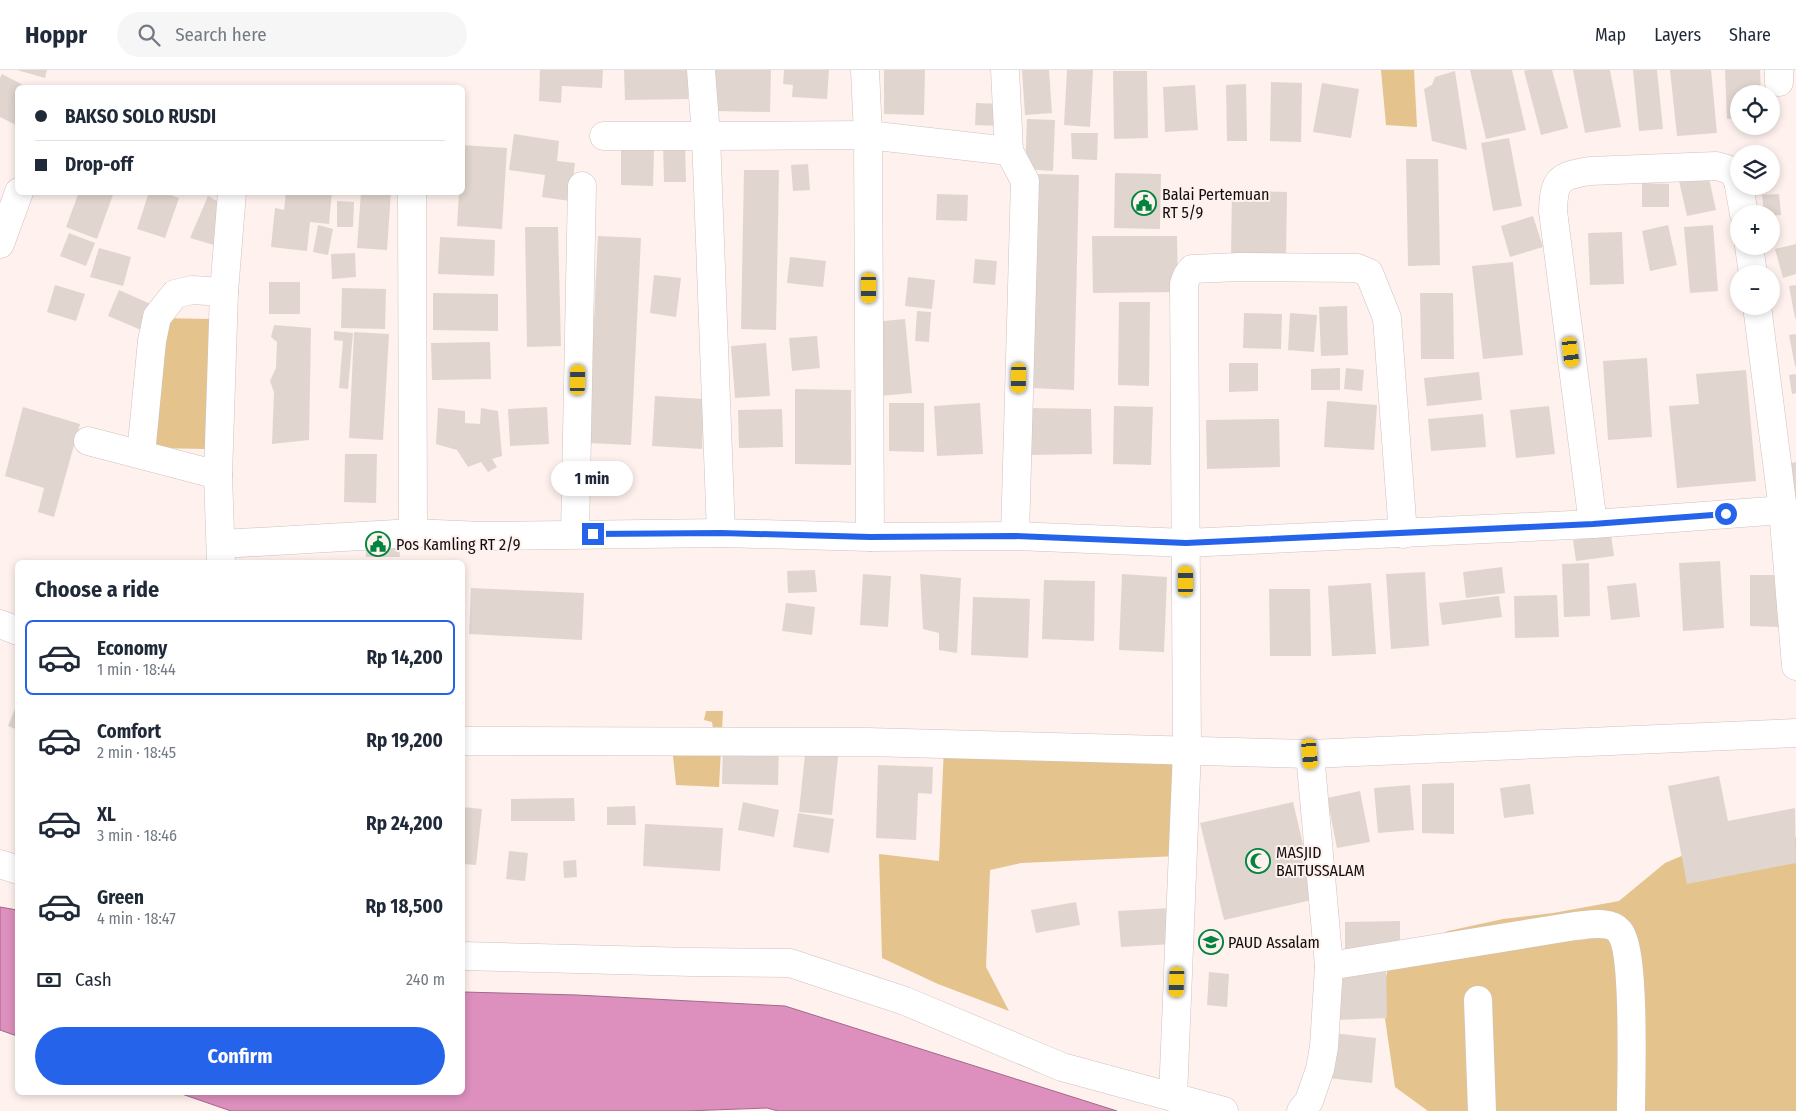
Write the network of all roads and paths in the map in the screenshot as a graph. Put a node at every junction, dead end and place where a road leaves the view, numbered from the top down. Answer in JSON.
{"nodes":[{"id":1,"x":701,"y":70,"type":"edge"},
{"id":2,"x":865,"y":70,"type":"edge"},
{"id":3,"x":1005,"y":70,"type":"edge"},
{"id":4,"x":868,"y":135,"type":"junction"},
{"id":5,"x":604,"y":136,"type":"dead end"},
{"id":6,"x":706,"y":136,"type":"junction"},
{"id":7,"x":1009,"y":151,"type":"junction"},
{"id":8,"x":1730,"y":170,"type":"edge"},
{"id":9,"x":582,"y":186,"type":"dead end"},
{"id":10,"x":18,"y":195,"type":"edge"},
{"id":11,"x":232,"y":195,"type":"edge"},
{"id":12,"x":412,"y":195,"type":"edge"},
{"id":13,"x":0,"y":244,"type":"edge"},
{"id":14,"x":224,"y":292,"type":"junction"},
{"id":15,"x":1758,"y":315,"type":"edge"},
{"id":16,"x":88,"y":441,"type":"dead end"},
{"id":17,"x":141,"y":454,"type":"junction"},
{"id":18,"x":218,"y":475,"type":"junction"},
{"id":19,"x":1783,"y":510,"type":"junction"},
{"id":20,"x":1593,"y":524,"type":"junction"},
{"id":21,"x":413,"y":533,"type":"junction"},
{"id":22,"x":721,"y":533,"type":"junction"},
{"id":23,"x":575,"y":534,"type":"junction"},
{"id":24,"x":1403,"y":534,"type":"junction"},
{"id":25,"x":1015,"y":536,"type":"junction"},
{"id":26,"x":870,"y":537,"type":"junction"},
{"id":27,"x":1186,"y":543,"type":"junction"},
{"id":28,"x":222,"y":553,"type":"edge"},
{"id":29,"x":0,"y":624,"type":"edge"},
{"id":30,"x":15,"y":630,"type":"edge"},
{"id":31,"x":1796,"y":666,"type":"edge"},
{"id":32,"x":1796,"y":733,"type":"edge"},
{"id":33,"x":465,"y":741,"type":"edge"},
{"id":34,"x":1187,"y":750,"type":"junction"},
{"id":35,"x":1310,"y":754,"type":"junction"},
{"id":36,"x":0,"y":864,"type":"edge"},
{"id":37,"x":15,"y":869,"type":"edge"},
{"id":38,"x":465,"y":956,"type":"edge"},
{"id":39,"x":1329,"y":966,"type":"junction"},
{"id":40,"x":1478,"y":1000,"type":"dead end"},
{"id":41,"x":1172,"y":1097,"type":"junction"},
{"id":42,"x":1224,"y":1111,"type":"edge"},
{"id":43,"x":1300,"y":1111,"type":"edge"},
{"id":44,"x":1482,"y":1111,"type":"edge"},
{"id":45,"x":1631,"y":1111,"type":"edge"}],
"edges":[{"from":1,"to":6,"type":"street"},
{"from":2,"to":4,"type":"street"},
{"from":3,"to":7,"type":"street"},
{"from":4,"to":6,"type":"street"},
{"from":4,"to":7,"type":"street"},
{"from":4,"to":26,"type":"street"},
{"from":5,"to":6,"type":"street"},
{"from":6,"to":22,"type":"street"},
{"from":7,"to":25,"type":"street"},
{"from":8,"to":20,"type":"street"},
{"from":9,"to":23,"type":"street"},
{"from":10,"to":13,"type":"street"},
{"from":11,"to":14,"type":"street"},
{"from":12,"to":21,"type":"street"},
{"from":14,"to":17,"type":"street"},
{"from":14,"to":18,"type":"street"},
{"from":15,"to":19,"type":"street"},
{"from":16,"to":17,"type":"street"},
{"from":17,"to":18,"type":"street"},
{"from":18,"to":28,"type":"street"},
{"from":19,"to":20,"type":"street"},
{"from":19,"to":31,"type":"street"},
{"from":20,"to":24,"type":"street"},
{"from":21,"to":23,"type":"street"},
{"from":21,"to":28,"type":"street"},
{"from":22,"to":23,"type":"street"},
{"from":22,"to":26,"type":"street"},
{"from":24,"to":27,"type":"street"},
{"from":24,"to":27,"type":"street"},
{"from":25,"to":26,"type":"street"},
{"from":25,"to":27,"type":"street"},
{"from":27,"to":34,"type":"street"},
{"from":29,"to":30,"type":"street"},
{"from":32,"to":35,"type":"street"},
{"from":33,"to":34,"type":"street"},
{"from":34,"to":35,"type":"street"},
{"from":34,"to":41,"type":"street"},
{"from":35,"to":39,"type":"street"},
{"from":36,"to":37,"type":"street"},
{"from":38,"to":41,"type":"street"},
{"from":39,"to":43,"type":"street"},
{"from":39,"to":45,"type":"street"},
{"from":40,"to":44,"type":"street"},
{"from":41,"to":42,"type":"street"}]}
